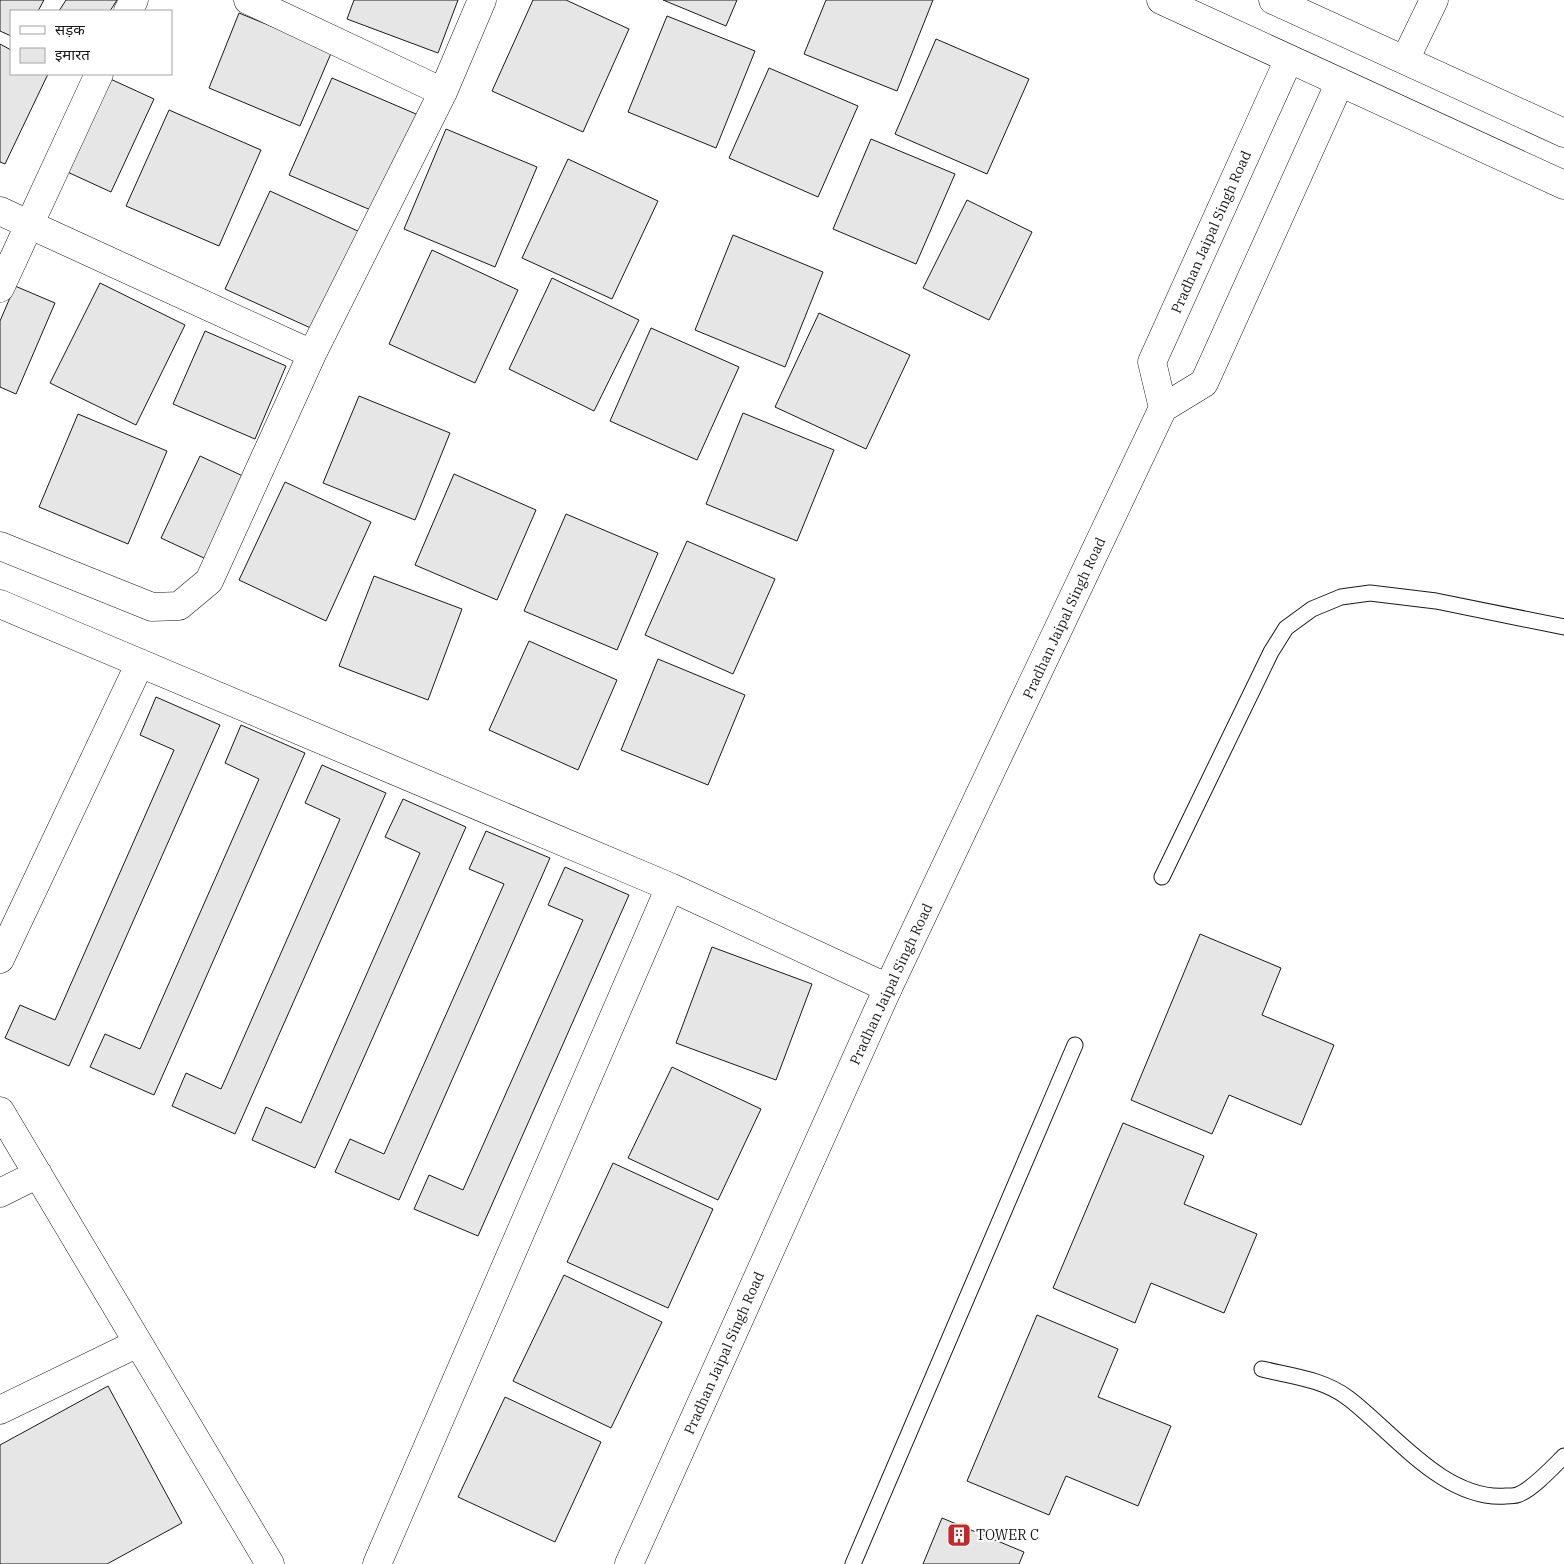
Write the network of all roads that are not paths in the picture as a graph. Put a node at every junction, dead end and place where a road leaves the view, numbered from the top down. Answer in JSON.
{"nodes":[{"id":1,"x":248,"y":0,"type":"edge"},
{"id":2,"x":482,"y":0,"type":"edge"},
{"id":3,"x":1161,"y":0,"type":"edge"},
{"id":4,"x":1273,"y":0,"type":"edge"},
{"id":5,"x":1434,"y":0,"type":"edge"},
{"id":6,"x":1289,"y":59,"type":"junction"},
{"id":7,"x":1405,"y":60,"type":"junction"},
{"id":8,"x":99,"y":75,"type":"edge"},
{"id":9,"x":1340,"y":82,"type":"junction"},
{"id":10,"x":443,"y":92,"type":"junction"},
{"id":11,"x":1564,"y":133,"type":"edge"},
{"id":12,"x":1564,"y":185,"type":"edge"},
{"id":13,"x":0,"y":211,"type":"edge"},
{"id":14,"x":29,"y":224,"type":"junction"},
{"id":15,"x":0,"y":288,"type":"edge"},
{"id":16,"x":312,"y":354,"type":"junction"},
{"id":17,"x":1163,"y":408,"type":"junction"},
{"id":18,"x":0,"y":546,"type":"edge"},
{"id":19,"x":0,"y":604,"type":"edge"},
{"id":20,"x":1564,"y":627,"type":"edge"},
{"id":21,"x":140,"y":663,"type":"junction"},
{"id":22,"x":1162,"y":877,"type":"dead end"},
{"id":23,"x":670,"y":887,"type":"junction"},
{"id":24,"x":0,"y":960,"type":"edge"},
{"id":25,"x":888,"y":988,"type":"junction"},
{"id":26,"x":1075,"y":1045,"type":"dead end"},
{"id":27,"x":0,"y":1111,"type":"edge"},
{"id":28,"x":38,"y":1174,"type":"junction"},
{"id":29,"x":0,"y":1193,"type":"edge"},
{"id":30,"x":138,"y":1343,"type":"junction"},
{"id":31,"x":1262,"y":1369,"type":"dead end"},
{"id":32,"x":0,"y":1410,"type":"edge"},
{"id":33,"x":1564,"y":1456,"type":"edge"},
{"id":34,"x":270,"y":1564,"type":"edge"},
{"id":35,"x":377,"y":1564,"type":"edge"},
{"id":36,"x":629,"y":1564,"type":"edge"},
{"id":37,"x":853,"y":1564,"type":"edge"}],
"edges":[{"from":1,"to":10,"type":"street"},
{"from":2,"to":10,"type":"street"},
{"from":3,"to":6,"type":"street"},
{"from":4,"to":7,"type":"street"},
{"from":5,"to":7,"type":"street"},
{"from":6,"to":9,"type":"street"},
{"from":6,"to":17,"type":"street","name":"Pradhan Jaipal Singh Road"},
{"from":7,"to":11,"type":"street"},
{"from":8,"to":14,"type":"street"},
{"from":9,"to":12,"type":"street"},
{"from":9,"to":17,"type":"street"},
{"from":10,"to":16,"type":"street"},
{"from":13,"to":14,"type":"street"},
{"from":14,"to":15,"type":"street"},
{"from":14,"to":16,"type":"street"},
{"from":16,"to":18,"type":"street"},
{"from":17,"to":25,"type":"street","name":"Pradhan Jaipal Singh Road"},
{"from":19,"to":21,"type":"street"},
{"from":20,"to":22,"type":"lane"},
{"from":21,"to":23,"type":"street"},
{"from":21,"to":24,"type":"street"},
{"from":23,"to":25,"type":"street"},
{"from":23,"to":35,"type":"street"},
{"from":25,"to":36,"type":"street","name":"Pradhan Jaipal Singh Road"},
{"from":26,"to":37,"type":"lane"},
{"from":27,"to":28,"type":"street"},
{"from":28,"to":29,"type":"street"},
{"from":28,"to":30,"type":"street"},
{"from":30,"to":32,"type":"street"},
{"from":30,"to":34,"type":"street"},
{"from":31,"to":33,"type":"lane"}]}
